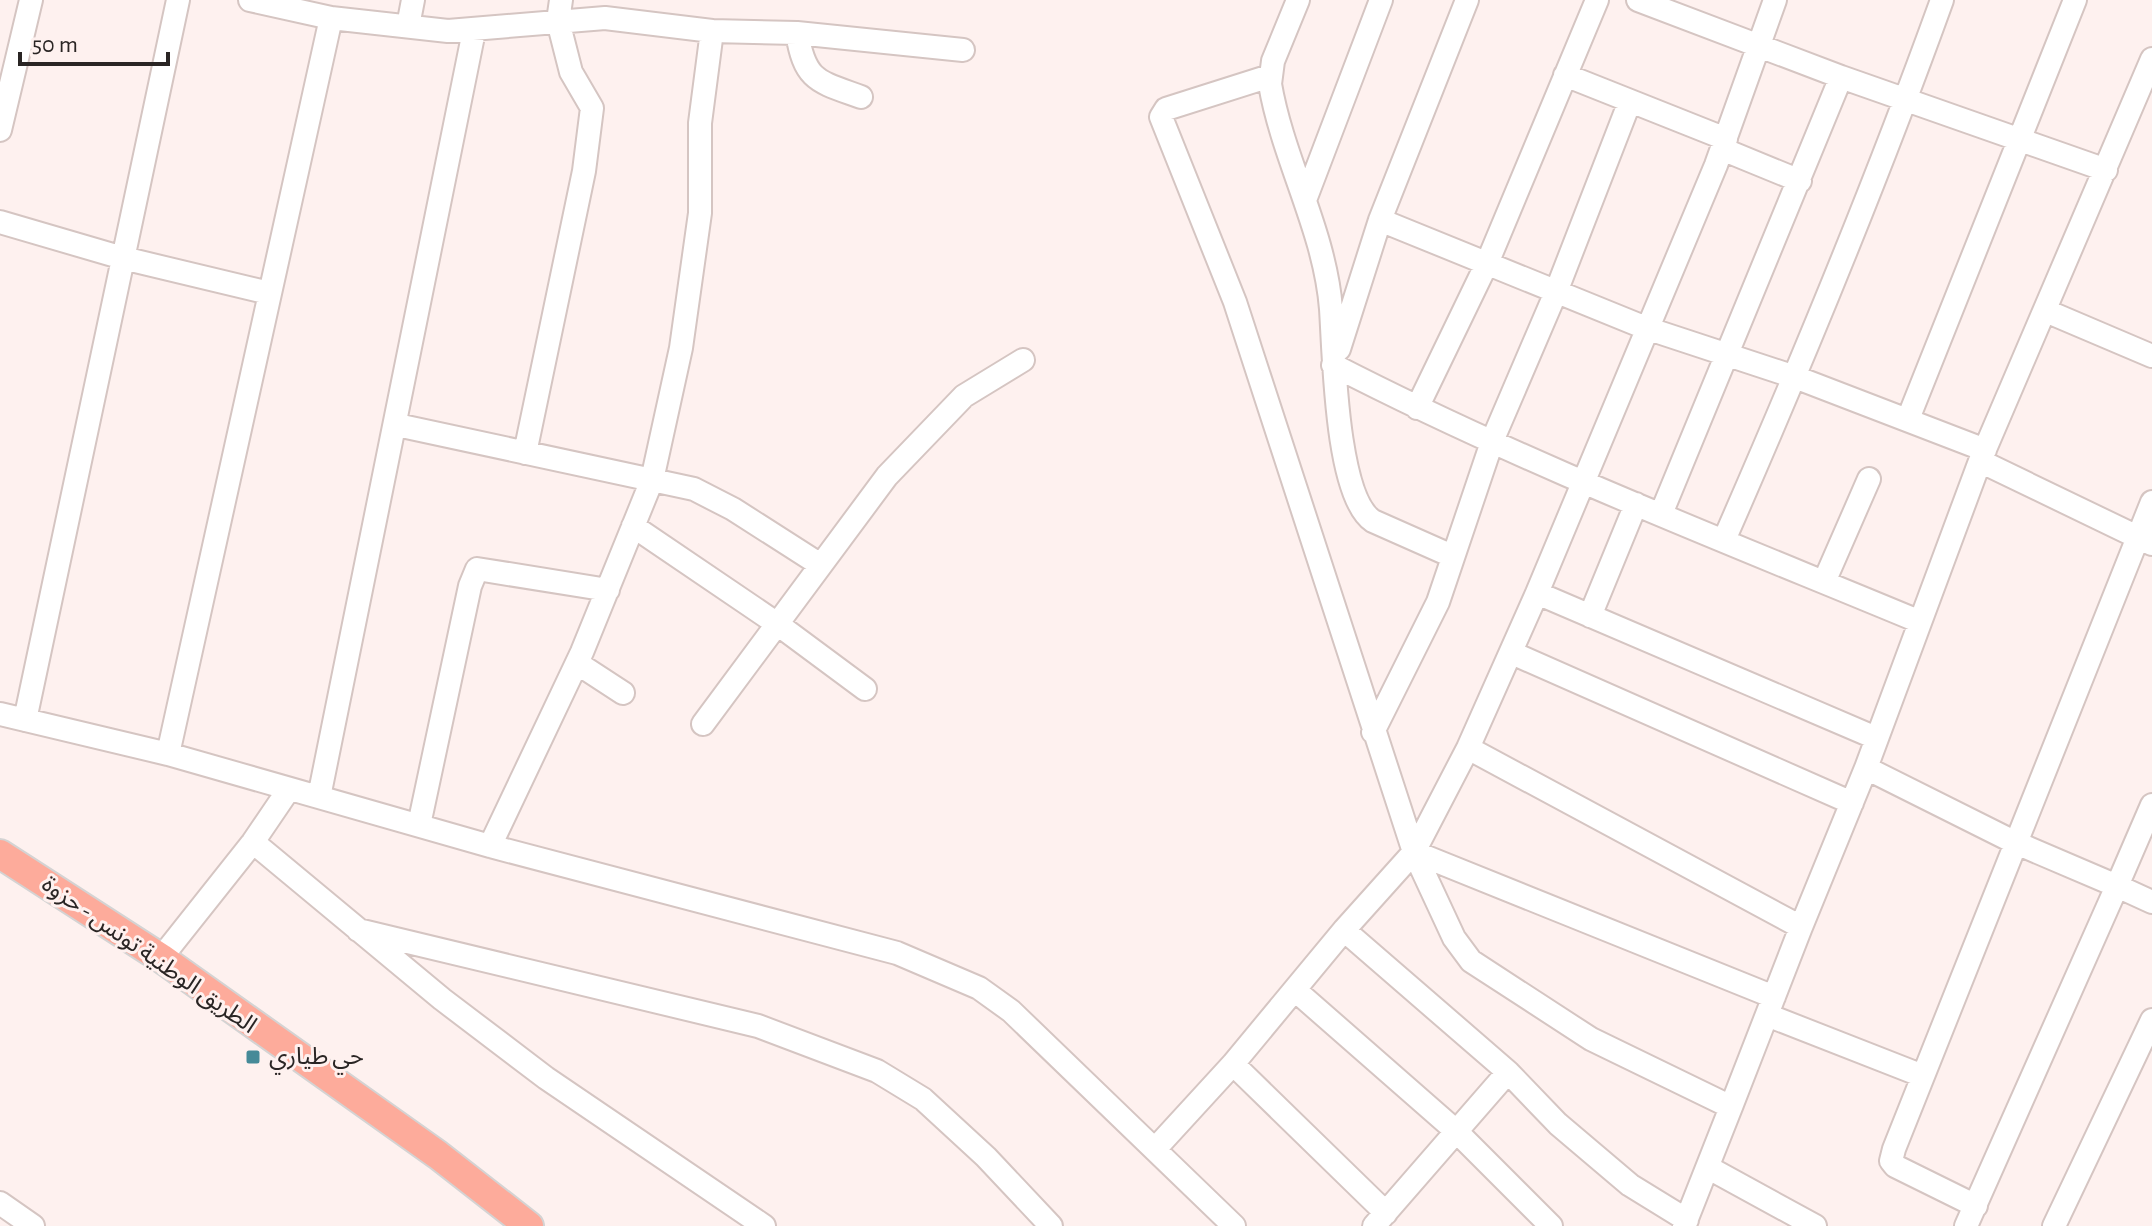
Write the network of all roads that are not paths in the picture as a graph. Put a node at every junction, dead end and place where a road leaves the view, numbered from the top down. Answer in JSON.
{"nodes":[{"id":1,"x":31,"y":0,"type":"edge"},
{"id":2,"x":178,"y":0,"type":"edge"},
{"id":3,"x":250,"y":0,"type":"edge"},
{"id":4,"x":413,"y":0,"type":"edge"},
{"id":5,"x":1298,"y":0,"type":"edge"},
{"id":6,"x":1381,"y":0,"type":"edge"},
{"id":7,"x":1467,"y":0,"type":"edge"},
{"id":8,"x":1597,"y":0,"type":"edge"},
{"id":9,"x":1638,"y":0,"type":"edge"},
{"id":10,"x":1775,"y":0,"type":"edge"},
{"id":11,"x":1942,"y":0,"type":"edge"},
{"id":12,"x":2075,"y":0,"type":"edge"},
{"id":13,"x":292,"y":4,"type":"edge"},
{"id":14,"x":559,"y":10,"type":"edge"},
{"id":15,"x":331,"y":18,"type":"junction"},
{"id":16,"x":408,"y":26,"type":"junction"},
{"id":17,"x":474,"y":31,"type":"junction"},
{"id":18,"x":712,"y":31,"type":"junction"},
{"id":19,"x":797,"y":33,"type":"junction"},
{"id":20,"x":1761,"y":45,"type":"junction"},
{"id":21,"x":963,"y":50,"type":"dead end"},
{"id":22,"x":2152,"y":59,"type":"edge"},
{"id":23,"x":1565,"y":75,"type":"junction"},
{"id":24,"x":1270,"y":76,"type":"junction"},
{"id":25,"x":1841,"y":77,"type":"junction"},
{"id":26,"x":861,"y":97,"type":"dead end"},
{"id":27,"x":1906,"y":100,"type":"junction"},
{"id":28,"x":1630,"y":101,"type":"junction"},
{"id":29,"x":0,"y":130,"type":"edge"},
{"id":30,"x":2020,"y":141,"type":"junction"},
{"id":31,"x":1724,"y":144,"type":"junction"},
{"id":32,"x":2106,"y":170,"type":"junction"},
{"id":33,"x":1800,"y":181,"type":"junction"},
{"id":34,"x":1305,"y":200,"type":"junction"},
{"id":35,"x":1380,"y":220,"type":"junction"},
{"id":36,"x":0,"y":222,"type":"edge"},
{"id":37,"x":123,"y":258,"type":"junction"},
{"id":38,"x":1488,"y":261,"type":"junction"},
{"id":39,"x":1556,"y":292,"type":"junction"},
{"id":40,"x":269,"y":293,"type":"junction"},
{"id":41,"x":2046,"y":311,"type":"junction"},
{"id":42,"x":1646,"y":328,"type":"junction"},
{"id":43,"x":1728,"y":355,"type":"junction"},
{"id":44,"x":2152,"y":356,"type":"edge"},
{"id":45,"x":1023,"y":360,"type":"dead end"},
{"id":46,"x":1333,"y":365,"type":"junction"},
{"id":47,"x":1795,"y":377,"type":"junction"},
{"id":48,"x":1417,"y":408,"type":"junction"},
{"id":49,"x":1908,"y":419,"type":"junction"},
{"id":50,"x":397,"y":425,"type":"junction"},
{"id":51,"x":1493,"y":439,"type":"junction"},
{"id":52,"x":525,"y":453,"type":"junction"},
{"id":53,"x":1983,"y":455,"type":"junction"},
{"id":54,"x":1869,"y":479,"type":"dead end"},
{"id":55,"x":652,"y":480,"type":"junction"},
{"id":56,"x":1581,"y":480,"type":"junction"},
{"id":57,"x":2152,"y":502,"type":"edge"},
{"id":58,"x":1636,"y":504,"type":"junction"},
{"id":59,"x":1661,"y":514,"type":"junction"},
{"id":60,"x":633,"y":526,"type":"junction"},
{"id":61,"x":1724,"y":540,"type":"junction"},
{"id":62,"x":2144,"y":540,"type":"edge"},
{"id":63,"x":1452,"y":556,"type":"junction"},
{"id":64,"x":819,"y":564,"type":"junction"},
{"id":65,"x":1824,"y":582,"type":"junction"},
{"id":66,"x":608,"y":590,"type":"junction"},
{"id":67,"x":1537,"y":593,"type":"junction"},
{"id":68,"x":1590,"y":616,"type":"junction"},
{"id":69,"x":1918,"y":621,"type":"junction"},
{"id":70,"x":776,"y":623,"type":"junction"},
{"id":71,"x":1512,"y":653,"type":"junction"},
{"id":72,"x":577,"y":663,"type":"junction"},
{"id":73,"x":865,"y":689,"type":"dead end"},
{"id":74,"x":623,"y":693,"type":"dead end"},
{"id":75,"x":0,"y":714,"type":"edge"},
{"id":76,"x":25,"y":720,"type":"junction"},
{"id":77,"x":703,"y":724,"type":"dead end"},
{"id":78,"x":1373,"y":732,"type":"junction"},
{"id":79,"x":1876,"y":738,"type":"junction"},
{"id":80,"x":1468,"y":748,"type":"junction"},
{"id":81,"x":168,"y":754,"type":"junction"},
{"id":82,"x":1866,"y":768,"type":"junction"},
{"id":83,"x":289,"y":789,"type":"junction"},
{"id":84,"x":319,"y":797,"type":"junction"},
{"id":85,"x":1852,"y":803,"type":"junction"},
{"id":86,"x":2152,"y":805,"type":"edge"},
{"id":87,"x":419,"y":825,"type":"junction"},
{"id":88,"x":253,"y":842,"type":"junction"},
{"id":89,"x":2014,"y":842,"type":"junction"},
{"id":90,"x":490,"y":846,"type":"junction"},
{"id":91,"x":1414,"y":852,"type":"junction"},
{"id":92,"x":0,"y":854,"type":"edge"},
{"id":93,"x":2117,"y":886,"type":"junction"},
{"id":94,"x":2152,"y":902,"type":"edge"},
{"id":95,"x":1801,"y":927,"type":"junction"},
{"id":96,"x":358,"y":930,"type":"junction"},
{"id":97,"x":1344,"y":930,"type":"junction"},
{"id":98,"x":161,"y":958,"type":"junction"},
{"id":99,"x":1295,"y":990,"type":"junction"},
{"id":100,"x":1771,"y":1006,"type":"junction"},
{"id":101,"x":2152,"y":1020,"type":"edge"},
{"id":102,"x":1233,"y":1064,"type":"junction"},
{"id":103,"x":1508,"y":1072,"type":"junction"},
{"id":104,"x":1923,"y":1076,"type":"junction"},
{"id":105,"x":1731,"y":1107,"type":"junction"},
{"id":106,"x":1456,"y":1131,"type":"junction"},
{"id":107,"x":1156,"y":1148,"type":"junction"},
{"id":108,"x":1709,"y":1168,"type":"junction"},
{"id":109,"x":0,"y":1203,"type":"edge"},
{"id":110,"x":1971,"y":1216,"type":"edge"},
{"id":111,"x":1380,"y":1220,"type":"edge"},
{"id":112,"x":25,"y":1223,"type":"edge"},
{"id":113,"x":1685,"y":1223,"type":"edge"},
{"id":114,"x":529,"y":1226,"type":"edge"},
{"id":115,"x":764,"y":1226,"type":"edge"},
{"id":116,"x":1051,"y":1226,"type":"edge"},
{"id":117,"x":1234,"y":1226,"type":"edge"},
{"id":118,"x":1551,"y":1226,"type":"edge"},
{"id":119,"x":1815,"y":1226,"type":"edge"},
{"id":120,"x":2054,"y":1226,"type":"edge"}],
"edges":[{"from":1,"to":29,"type":"street"},
{"from":2,"to":37,"type":"street"},
{"from":3,"to":13,"type":"street"},
{"from":4,"to":16,"type":"street"},
{"from":5,"to":24,"type":"street"},
{"from":6,"to":34,"type":"street"},
{"from":7,"to":35,"type":"street"},
{"from":8,"to":23,"type":"street"},
{"from":9,"to":20,"type":"street"},
{"from":10,"to":20,"type":"street"},
{"from":11,"to":27,"type":"street"},
{"from":12,"to":30,"type":"street"},
{"from":13,"to":15,"type":"street"},
{"from":14,"to":17,"type":"street"},
{"from":14,"to":18,"type":"street"},
{"from":14,"to":52,"type":"street"},
{"from":15,"to":16,"type":"street"},
{"from":15,"to":40,"type":"street"},
{"from":16,"to":17,"type":"street"},
{"from":17,"to":50,"type":"street"},
{"from":18,"to":19,"type":"street"},
{"from":18,"to":55,"type":"street"},
{"from":19,"to":21,"type":"street"},
{"from":19,"to":26,"type":"street"},
{"from":20,"to":25,"type":"street"},
{"from":20,"to":31,"type":"street"},
{"from":22,"to":32,"type":"street"},
{"from":23,"to":28,"type":"street"},
{"from":23,"to":38,"type":"street"},
{"from":24,"to":34,"type":"street"},
{"from":24,"to":78,"type":"street"},
{"from":25,"to":27,"type":"street"},
{"from":25,"to":33,"type":"street"},
{"from":27,"to":30,"type":"street"},
{"from":27,"to":47,"type":"street"},
{"from":28,"to":31,"type":"street"},
{"from":28,"to":39,"type":"street"},
{"from":30,"to":32,"type":"street"},
{"from":30,"to":49,"type":"street"},
{"from":31,"to":33,"type":"street"},
{"from":31,"to":42,"type":"street"},
{"from":32,"to":41,"type":"street"},
{"from":33,"to":43,"type":"street"},
{"from":34,"to":46,"type":"street"},
{"from":35,"to":38,"type":"street"},
{"from":35,"to":46,"type":"street"},
{"from":36,"to":37,"type":"street"},
{"from":37,"to":40,"type":"street"},
{"from":37,"to":76,"type":"street"},
{"from":38,"to":39,"type":"street"},
{"from":38,"to":48,"type":"street"},
{"from":39,"to":42,"type":"street"},
{"from":39,"to":51,"type":"street"},
{"from":40,"to":81,"type":"street"},
{"from":41,"to":44,"type":"street"},
{"from":41,"to":53,"type":"street"},
{"from":42,"to":43,"type":"street"},
{"from":42,"to":56,"type":"street"},
{"from":43,"to":47,"type":"street"},
{"from":43,"to":59,"type":"street"},
{"from":45,"to":64,"type":"street"},
{"from":46,"to":48,"type":"street"},
{"from":46,"to":63,"type":"street"},
{"from":47,"to":49,"type":"street"},
{"from":47,"to":61,"type":"street"},
{"from":48,"to":51,"type":"street"},
{"from":49,"to":53,"type":"street"},
{"from":50,"to":52,"type":"street"},
{"from":50,"to":84,"type":"street"},
{"from":51,"to":56,"type":"street"},
{"from":51,"to":63,"type":"street"},
{"from":52,"to":55,"type":"street"},
{"from":53,"to":62,"type":"street"},
{"from":53,"to":69,"type":"street"},
{"from":54,"to":65,"type":"street"},
{"from":55,"to":60,"type":"street"},
{"from":55,"to":64,"type":"street"},
{"from":56,"to":58,"type":"street"},
{"from":56,"to":67,"type":"street"},
{"from":57,"to":62,"type":"street"},
{"from":58,"to":59,"type":"street"},
{"from":58,"to":68,"type":"street"},
{"from":59,"to":61,"type":"street"},
{"from":60,"to":66,"type":"street"},
{"from":60,"to":70,"type":"street"},
{"from":61,"to":65,"type":"street"},
{"from":62,"to":89,"type":"street"},
{"from":63,"to":78,"type":"street"},
{"from":64,"to":70,"type":"street"},
{"from":65,"to":69,"type":"street"},
{"from":66,"to":72,"type":"street"},
{"from":66,"to":87,"type":"street"},
{"from":67,"to":68,"type":"street"},
{"from":67,"to":71,"type":"street"},
{"from":68,"to":79,"type":"street"},
{"from":69,"to":79,"type":"street"},
{"from":70,"to":73,"type":"street"},
{"from":70,"to":77,"type":"street"},
{"from":71,"to":80,"type":"street"},
{"from":71,"to":85,"type":"street"},
{"from":72,"to":74,"type":"street"},
{"from":72,"to":90,"type":"street"},
{"from":75,"to":76,"type":"street"},
{"from":76,"to":81,"type":"street"},
{"from":78,"to":91,"type":"street"},
{"from":79,"to":82,"type":"street"},
{"from":80,"to":91,"type":"street"},
{"from":80,"to":95,"type":"street"},
{"from":81,"to":83,"type":"street"},
{"from":82,"to":85,"type":"street"},
{"from":82,"to":89,"type":"street"},
{"from":83,"to":84,"type":"street"},
{"from":83,"to":88,"type":"street"},
{"from":84,"to":87,"type":"street"},
{"from":85,"to":95,"type":"street"},
{"from":86,"to":93,"type":"street"},
{"from":87,"to":90,"type":"street"},
{"from":88,"to":96,"type":"street"},
{"from":88,"to":98,"type":"street"},
{"from":89,"to":93,"type":"street"},
{"from":89,"to":104,"type":"street"},
{"from":90,"to":107,"type":"street"},
{"from":91,"to":97,"type":"street"},
{"from":91,"to":100,"type":"street"},
{"from":91,"to":105,"type":"street"},
{"from":92,"to":98,"type":"main road","name":"الطريق الوطنية تونس - حزوة"},
{"from":93,"to":94,"type":"street"},
{"from":93,"to":110,"type":"street"},
{"from":95,"to":100,"type":"street"},
{"from":96,"to":115,"type":"street"},
{"from":96,"to":116,"type":"street"},
{"from":97,"to":99,"type":"street"},
{"from":97,"to":103,"type":"street"},
{"from":98,"to":114,"type":"main road","name":"الطريق الوطنية تونس - حزوة"},
{"from":99,"to":102,"type":"street"},
{"from":99,"to":106,"type":"street"},
{"from":100,"to":104,"type":"street"},
{"from":100,"to":105,"type":"street"},
{"from":101,"to":120,"type":"street"},
{"from":102,"to":107,"type":"street"},
{"from":102,"to":111,"type":"street"},
{"from":103,"to":106,"type":"street"},
{"from":103,"to":113,"type":"street"},
{"from":104,"to":110,"type":"street"},
{"from":105,"to":108,"type":"street"},
{"from":106,"to":111,"type":"street"},
{"from":106,"to":118,"type":"street"},
{"from":107,"to":117,"type":"street"},
{"from":108,"to":113,"type":"street"},
{"from":108,"to":119,"type":"street"},
{"from":109,"to":112,"type":"street"}]}
